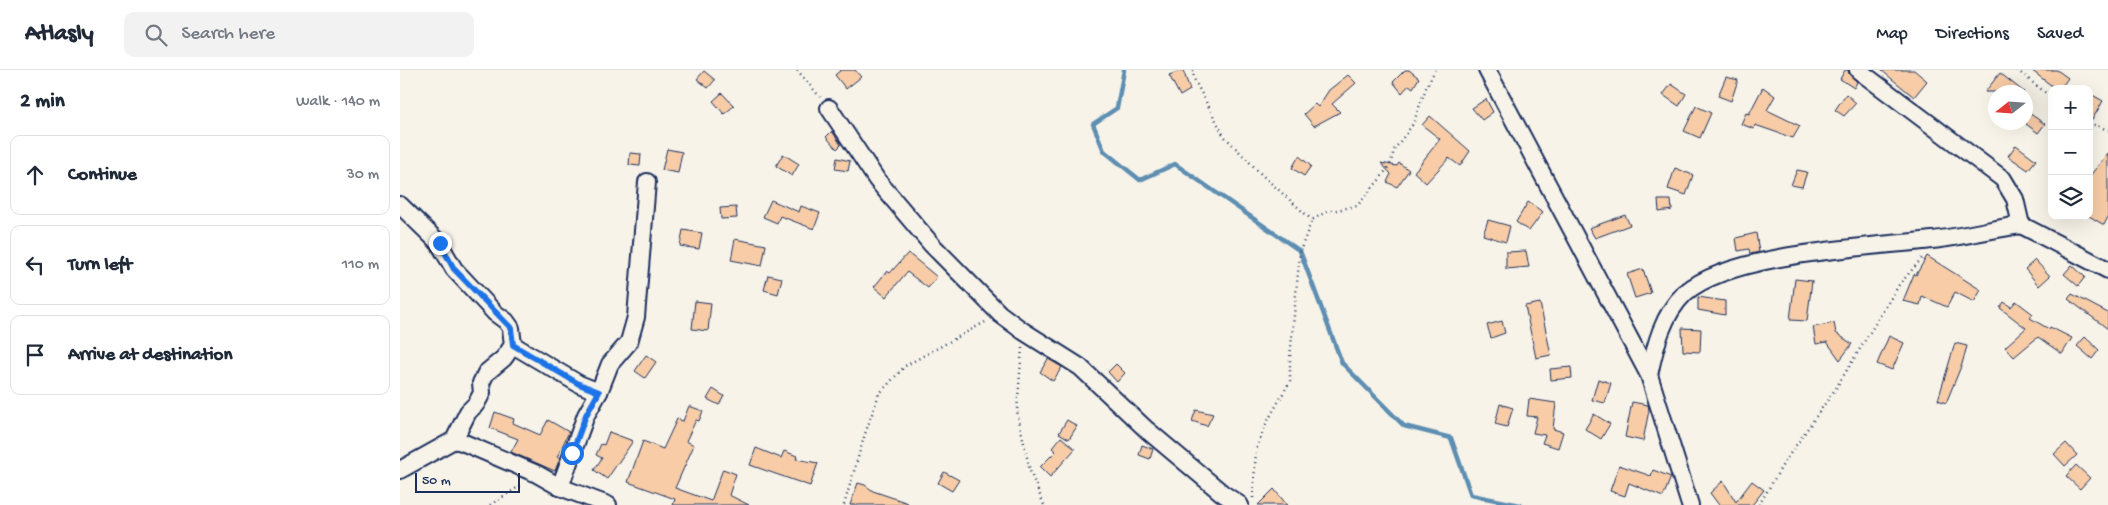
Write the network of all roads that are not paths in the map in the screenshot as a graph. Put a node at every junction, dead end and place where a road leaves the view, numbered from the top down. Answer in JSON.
{"nodes":[{"id":1,"x":1487,"y":70,"type":"edge"},
{"id":2,"x":1858,"y":70,"type":"edge"},
{"id":3,"x":829,"y":108,"type":"road end"},
{"id":4,"x":647,"y":182,"type":"dead end"},
{"id":5,"x":400,"y":205,"type":"edge"},
{"id":6,"x":2022,"y":225,"type":"junction"},
{"id":7,"x":2108,"y":270,"type":"edge"},
{"id":8,"x":513,"y":345,"type":"junction"},
{"id":9,"x":1649,"y":375,"type":"junction"},
{"id":10,"x":599,"y":392,"type":"junction"},
{"id":11,"x":454,"y":440,"type":"junction"},
{"id":12,"x":400,"y":470,"type":"edge"},
{"id":13,"x":560,"y":487,"type":"junction"},
{"id":14,"x":608,"y":505,"type":"edge"},
{"id":15,"x":1240,"y":505,"type":"edge"},
{"id":16,"x":1690,"y":505,"type":"edge"}],
"edges":[{"from":1,"to":9,"type":"street"},
{"from":2,"to":6,"type":"street"},
{"from":3,"to":15,"type":"street"},
{"from":4,"to":10,"type":"street"},
{"from":5,"to":8,"type":"street"},
{"from":6,"to":7,"type":"street"},
{"from":6,"to":9,"type":"street"},
{"from":8,"to":10,"type":"street"},
{"from":8,"to":11,"type":"street"},
{"from":9,"to":16,"type":"street"},
{"from":10,"to":13,"type":"street"},
{"from":11,"to":12,"type":"street"},
{"from":11,"to":13,"type":"street"},
{"from":13,"to":14,"type":"street"}]}
